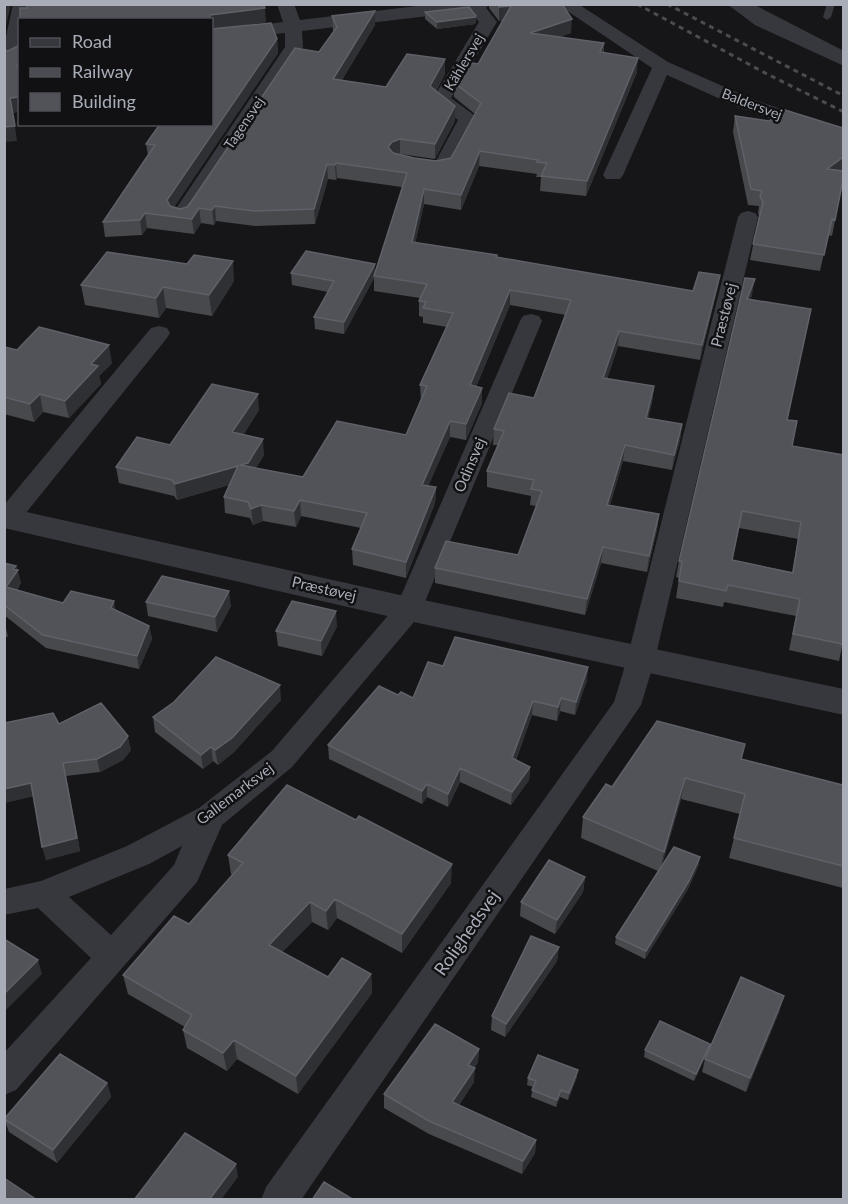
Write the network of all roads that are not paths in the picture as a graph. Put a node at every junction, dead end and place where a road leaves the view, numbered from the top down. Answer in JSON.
{"nodes":[{"id":1,"x":285,"y":4,"type":"edge"},
{"id":2,"x":565,"y":4,"type":"edge"},
{"id":3,"x":737,"y":4,"type":"edge"},
{"id":4,"x":831,"y":4,"type":"edge"},
{"id":5,"x":478,"y":5,"type":"edge"},
{"id":6,"x":827,"y":17,"type":"dead end"},
{"id":7,"x":18,"y":26,"type":"edge"},
{"id":8,"x":293,"y":26,"type":"junction"},
{"id":9,"x":213,"y":36,"type":"edge"},
{"id":10,"x":12,"y":58,"type":"edge"},
{"id":11,"x":843,"y":60,"type":"edge"},
{"id":12,"x":662,"y":66,"type":"junction"},
{"id":13,"x":843,"y":138,"type":"edge"},
{"id":14,"x":401,"y":162,"type":"edge"},
{"id":15,"x":613,"y":175,"type":"dead end"},
{"id":16,"x":182,"y":216,"type":"edge"},
{"id":17,"x":748,"y":217,"type":"dead end"},
{"id":18,"x":531,"y":321,"type":"dead end"},
{"id":19,"x":159,"y":333,"type":"dead end"},
{"id":20,"x":6,"y":518,"type":"edge"},
{"id":21,"x":409,"y":609,"type":"junction"},
{"id":22,"x":641,"y":659,"type":"junction"},
{"id":23,"x":843,"y":702,"type":"edge"},
{"id":24,"x":210,"y":817,"type":"junction"},
{"id":25,"x":44,"y":893,"type":"junction"},
{"id":26,"x":4,"y":902,"type":"edge"},
{"id":27,"x":112,"y":957,"type":"junction"},
{"id":28,"x":4,"y":1079,"type":"edge"},
{"id":29,"x":279,"y":1200,"type":"edge"}],
"edges":[{"from":1,"to":8,"type":"street"},
{"from":2,"to":12,"type":"street","name":"Baldersvej"},
{"from":3,"to":11,"type":"street"},
{"from":4,"to":6,"type":"lane"},
{"from":5,"to":8,"type":"street","name":"Kählersvej"},
{"from":5,"to":14,"type":"street","name":"Kählersvej"},
{"from":7,"to":10,"type":"street"},
{"from":8,"to":9,"type":"street","name":"Kählersvej"},
{"from":8,"to":16,"type":"street","name":"Tagensvej"},
{"from":12,"to":13,"type":"street","name":"Baldersvej"},
{"from":12,"to":15,"type":"street"},
{"from":17,"to":22,"type":"street","name":"Præstøvej"},
{"from":18,"to":21,"type":"street","name":"Odinsvej"},
{"from":19,"to":20,"type":"street","name":"Præstøvej"},
{"from":20,"to":21,"type":"street","name":"Præstøvej"},
{"from":21,"to":22,"type":"street","name":"Præstøvej"},
{"from":21,"to":24,"type":"street","name":"Gallemarksvej"},
{"from":22,"to":23,"type":"street","name":"Præstøvej"},
{"from":22,"to":29,"type":"street","name":"Rolighedsvej"},
{"from":24,"to":25,"type":"street","name":"Gallemarksvej"},
{"from":24,"to":27,"type":"street"},
{"from":25,"to":26,"type":"street","name":"Gallemarksvej"},
{"from":25,"to":27,"type":"street"},
{"from":27,"to":28,"type":"street"}]}
